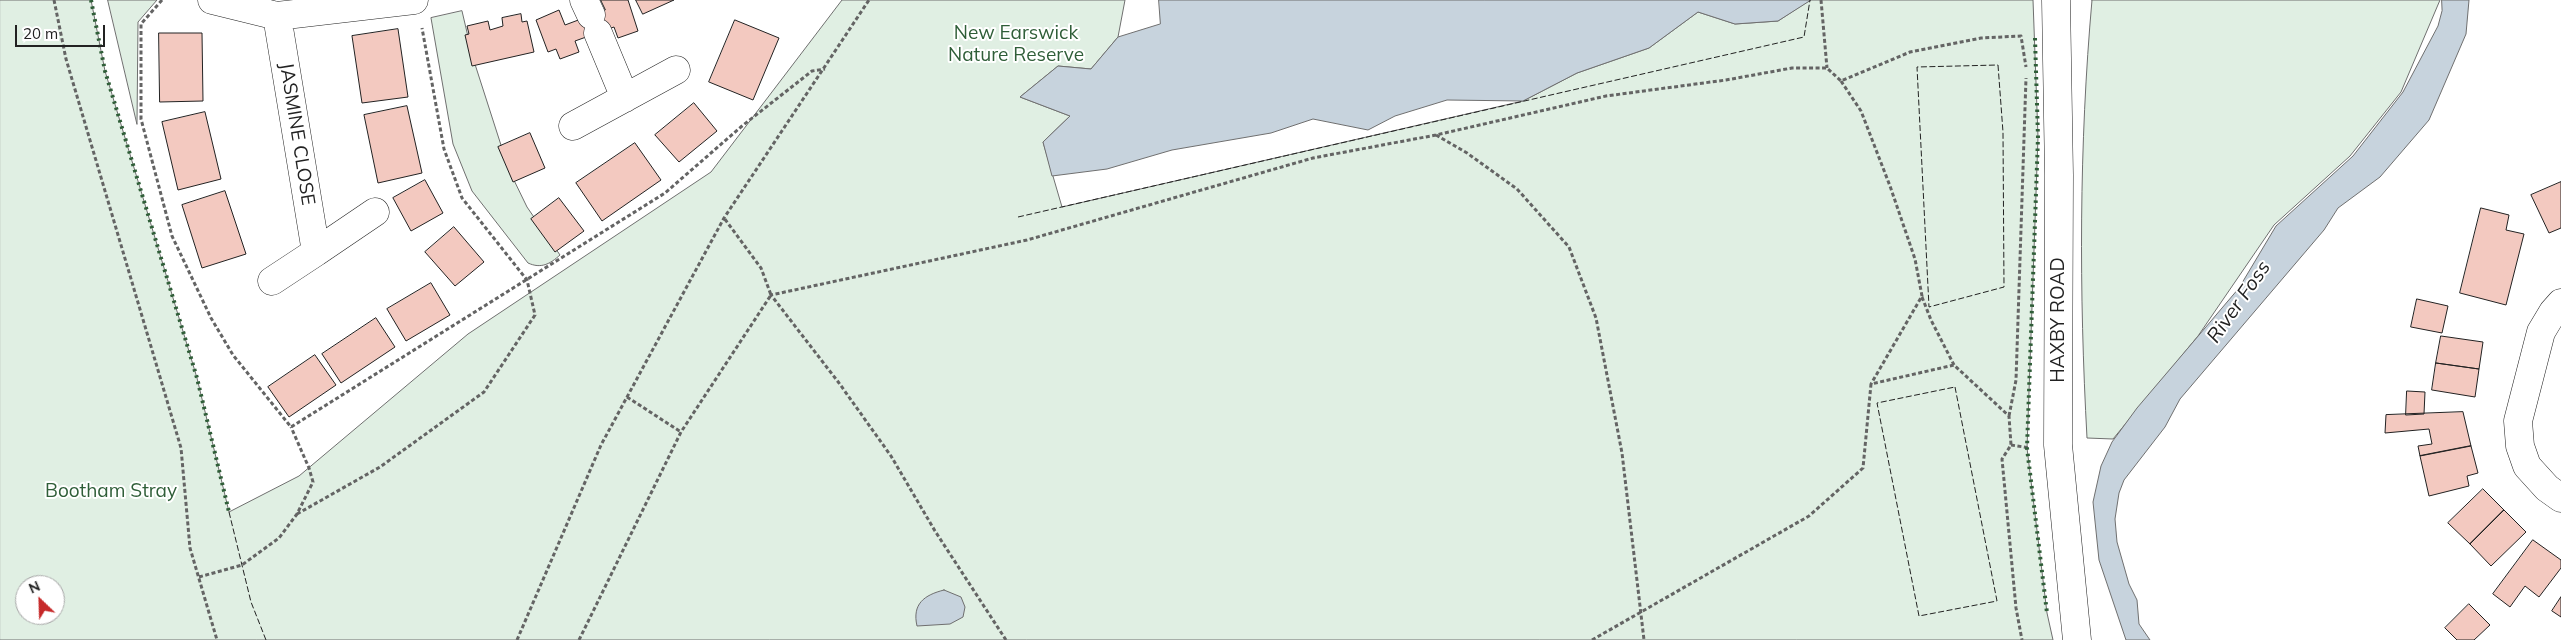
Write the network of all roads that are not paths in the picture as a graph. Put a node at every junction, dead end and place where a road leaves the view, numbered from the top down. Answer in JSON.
{"nodes":[{"id":1,"x":212,"y":0,"type":"edge"},
{"id":2,"x":2056,"y":0,"type":"edge"},
{"id":3,"x":417,"y":9,"type":"edge"},
{"id":4,"x":278,"y":16,"type":"junction"},
{"id":5,"x":591,"y":16,"type":"edge"},
{"id":6,"x":676,"y":70,"type":"dead end"},
{"id":7,"x":625,"y":98,"type":"junction"},
{"id":8,"x":573,"y":126,"type":"dead end"},
{"id":9,"x":375,"y":212,"type":"dead end"},
{"id":10,"x":316,"y":252,"type":"junction"},
{"id":11,"x":272,"y":281,"type":"dead end"},
{"id":12,"x":2561,"y":303,"type":"edge"},
{"id":13,"x":2561,"y":498,"type":"edge"},
{"id":14,"x":2077,"y":640,"type":"edge"}],
"edges":[{"from":1,"to":4,"type":"street"},
{"from":2,"to":14,"type":"street","name":"HAXBY ROAD"},
{"from":3,"to":4,"type":"street"},
{"from":4,"to":10,"type":"street","name":"JASMINE CLOSE"},
{"from":5,"to":7,"type":"street"},
{"from":6,"to":7,"type":"street"},
{"from":7,"to":8,"type":"street"},
{"from":9,"to":10,"type":"street"},
{"from":10,"to":11,"type":"street"},
{"from":12,"to":13,"type":"street"}]}
